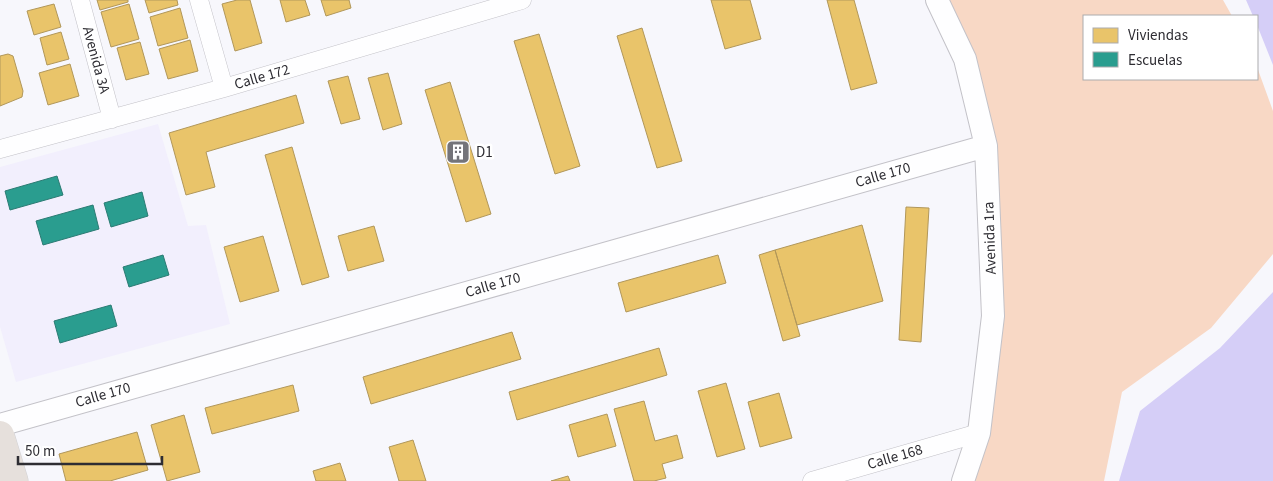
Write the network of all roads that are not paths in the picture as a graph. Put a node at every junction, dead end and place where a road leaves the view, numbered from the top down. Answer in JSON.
{"nodes":[{"id":1,"x":80,"y":0,"type":"edge"},
{"id":2,"x":199,"y":0,"type":"edge"},
{"id":3,"x":522,"y":0,"type":"edge"},
{"id":4,"x":937,"y":0,"type":"edge"},
{"id":5,"x":224,"y":88,"type":"junction"},
{"id":6,"x":112,"y":119,"type":"junction"},
{"id":7,"x":986,"y":146,"type":"junction"},
{"id":8,"x":0,"y":149,"type":"edge"},
{"id":9,"x":0,"y":425,"type":"edge"},
{"id":10,"x":978,"y":433,"type":"junction"},
{"id":11,"x":0,"y":435,"type":"edge"},
{"id":12,"x":14,"y":481,"type":"edge"},
{"id":13,"x":812,"y":481,"type":"edge"},
{"id":14,"x":963,"y":481,"type":"edge"}],
"edges":[{"from":1,"to":6,"type":"street","name":"Avenida 3A"},
{"from":2,"to":5,"type":"street"},
{"from":3,"to":5,"type":"street","name":"Calle 172"},
{"from":4,"to":7,"type":"street","name":"Avenida 1ra"},
{"from":5,"to":6,"type":"street","name":"Calle 172"},
{"from":6,"to":8,"type":"street","name":"Calle 172"},
{"from":7,"to":9,"type":"street","name":"Calle 170"},
{"from":7,"to":10,"type":"street","name":"Avenida 1ra"},
{"from":10,"to":13,"type":"street","name":"Calle 168"},
{"from":10,"to":14,"type":"street","name":"Avenida 1ra"},
{"from":11,"to":12,"type":"highway"}]}
